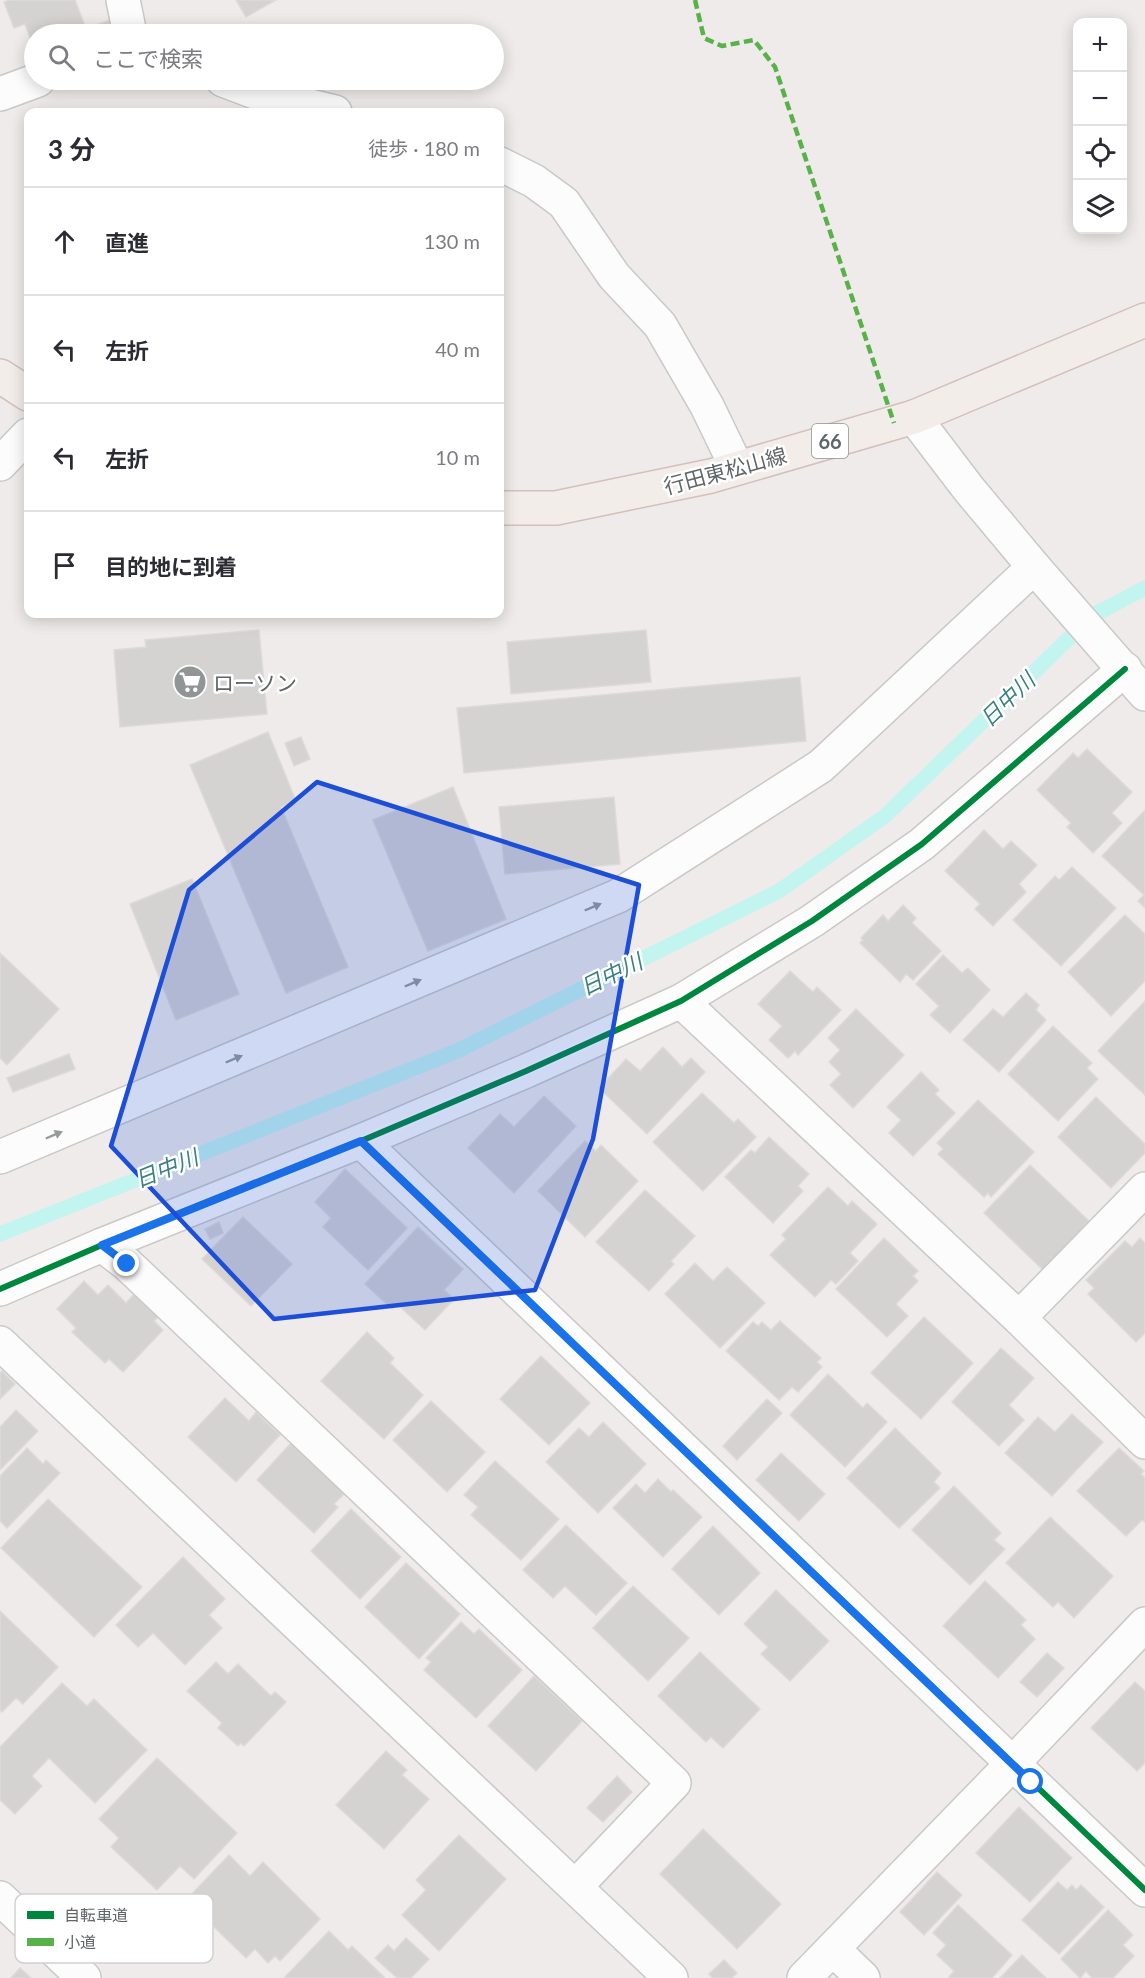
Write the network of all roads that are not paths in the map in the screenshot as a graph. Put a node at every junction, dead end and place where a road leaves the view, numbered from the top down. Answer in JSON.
{"nodes":[{"id":1,"x":123,"y":0,"type":"edge"},
{"id":2,"x":128,"y":24,"type":"edge"},
{"id":3,"x":24,"y":85,"type":"edge"},
{"id":4,"x":249,"y":90,"type":"edge"},
{"id":5,"x":0,"y":94,"type":"edge"},
{"id":6,"x":318,"y":108,"type":"edge"},
{"id":7,"x":504,"y":166,"type":"edge"},
{"id":8,"x":1145,"y":320,"type":"edge"},
{"id":9,"x":0,"y":376,"type":"edge"},
{"id":10,"x":24,"y":391,"type":"edge"},
{"id":11,"x":914,"y":417,"type":"junction"},
{"id":12,"x":24,"y":439,"type":"edge"},
{"id":13,"x":0,"y":464,"type":"edge"},
{"id":14,"x":737,"y":468,"type":"junction"},
{"id":15,"x":504,"y":508,"type":"edge"},
{"id":16,"x":1034,"y":567,"type":"junction"},
{"id":17,"x":1125,"y":669,"type":"junction"},
{"id":18,"x":1145,"y":693,"type":"edge"},
{"id":19,"x":681,"y":1001,"type":"junction"},
{"id":20,"x":361,"y":1141,"type":"junction"},
{"id":21,"x":0,"y":1157,"type":"edge"},
{"id":22,"x":1145,"y":1189,"type":"edge"},
{"id":23,"x":102,"y":1245,"type":"junction"},
{"id":24,"x":0,"y":1289,"type":"edge"},
{"id":25,"x":1019,"y":1318,"type":"junction"},
{"id":26,"x":0,"y":1343,"type":"edge"},
{"id":27,"x":1145,"y":1442,"type":"edge"},
{"id":28,"x":1145,"y":1624,"type":"edge"},
{"id":29,"x":1012,"y":1764,"type":"junction"},
{"id":30,"x":576,"y":1886,"type":"junction"},
{"id":31,"x":1145,"y":1890,"type":"edge"},
{"id":32,"x":0,"y":1898,"type":"edge"},
{"id":33,"x":15,"y":1912,"type":"edge"},
{"id":34,"x":833,"y":1949,"type":"junction"},
{"id":35,"x":68,"y":1963,"type":"edge"},
{"id":36,"x":84,"y":1978,"type":"edge"},
{"id":37,"x":671,"y":1978,"type":"edge"},
{"id":38,"x":804,"y":1978,"type":"edge"},
{"id":39,"x":863,"y":1978,"type":"edge"}],
"edges":[{"from":1,"to":2,"type":"street"},
{"from":3,"to":5,"type":"street"},
{"from":4,"to":6,"type":"street"},
{"from":7,"to":14,"type":"street"},
{"from":8,"to":11,"type":"main road","name":"行田東松山線","number":"66"},
{"from":9,"to":10,"type":"main road"},
{"from":11,"to":14,"type":"main road","name":"行田東松山線","number":"66"},
{"from":11,"to":16,"type":"street"},
{"from":12,"to":13,"type":"street"},
{"from":14,"to":15,"type":"main road","name":"行田東松山線","number":"66"},
{"from":16,"to":17,"type":"street"},
{"from":21,"to":16,"type":"street","one_way":true},
{"from":17,"to":18,"type":"street"},
{"from":17,"to":19,"type":"street"},
{"from":19,"to":20,"type":"street"},
{"from":19,"to":25,"type":"street"},
{"from":20,"to":23,"type":"street"},
{"from":20,"to":29,"type":"street"},
{"from":22,"to":25,"type":"street"},
{"from":23,"to":24,"type":"street"},
{"from":23,"to":30,"type":"street"},
{"from":25,"to":27,"type":"street"},
{"from":26,"to":30,"type":"street"},
{"from":28,"to":29,"type":"street"},
{"from":29,"to":31,"type":"street"},
{"from":29,"to":34,"type":"street"},
{"from":30,"to":37,"type":"street"},
{"from":32,"to":33,"type":"street"},
{"from":34,"to":38,"type":"street"},
{"from":34,"to":39,"type":"street"},
{"from":35,"to":36,"type":"street"}]}
